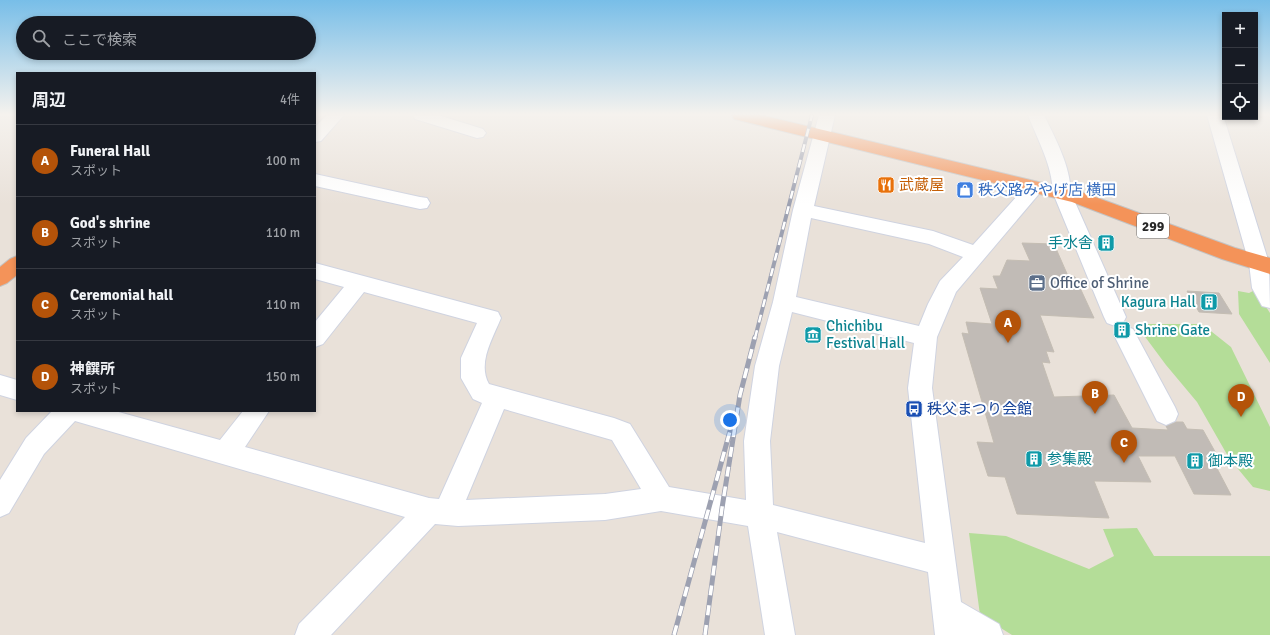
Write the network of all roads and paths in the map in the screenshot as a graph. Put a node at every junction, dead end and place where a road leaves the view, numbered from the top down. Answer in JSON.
{"nodes":[{"id":1,"x":820,"y":145,"type":"edge"},
{"id":2,"x":892,"y":145,"type":"edge"},
{"id":3,"x":1049,"y":145,"type":"edge"},
{"id":4,"x":1226,"y":145,"type":"edge"},
{"id":5,"x":316,"y":180,"type":"edge"},
{"id":6,"x":1034,"y":188,"type":"junction"},
{"id":7,"x":1062,"y":193,"type":"junction"},
{"id":8,"x":420,"y":204,"type":"dead end"},
{"id":9,"x":804,"y":210,"type":"junction"},
{"id":10,"x":976,"y":254,"type":"junction"},
{"id":11,"x":16,"y":265,"type":"edge"},
{"id":12,"x":1265,"y":265,"type":"edge"},
{"id":13,"x":316,"y":270,"type":"edge"},
{"id":14,"x":0,"y":278,"type":"edge"},
{"id":15,"x":360,"y":282,"type":"junction"},
{"id":16,"x":1270,"y":300,"type":"edge"},
{"id":17,"x":784,"y":302,"type":"junction"},
{"id":18,"x":926,"y":336,"type":"junction"},
{"id":19,"x":316,"y":337,"type":"edge"},
{"id":20,"x":0,"y":385,"type":"edge"},
{"id":21,"x":16,"y":390,"type":"edge"},
{"id":22,"x":498,"y":397,"type":"junction"},
{"id":23,"x":67,"y":412,"type":"edge"},
{"id":24,"x":80,"y":412,"type":"edge"},
{"id":25,"x":256,"y":412,"type":"edge"},
{"id":26,"x":1166,"y":414,"type":"dead end"},
{"id":27,"x":225,"y":454,"type":"junction"},
{"id":28,"x":661,"y":498,"type":"junction"},
{"id":29,"x":0,"y":504,"type":"edge"},
{"id":30,"x":438,"y":512,"type":"junction"},
{"id":31,"x":760,"y":514,"type":"junction"},
{"id":32,"x":940,"y":561,"type":"junction"},
{"id":33,"x":949,"y":623,"type":"edge"},
{"id":34,"x":310,"y":635,"type":"edge"},
{"id":35,"x":780,"y":635,"type":"edge"},
{"id":36,"x":988,"y":635,"type":"edge"}],
"edges":[{"from":1,"to":9,"type":"street"},
{"from":2,"to":6,"type":"highway","number":"299"},
{"from":3,"to":7,"type":"street"},
{"from":4,"to":12,"type":"street"},
{"from":5,"to":8,"type":"street"},
{"from":6,"to":7,"type":"highway","number":"299"},
{"from":6,"to":10,"type":"street"},
{"from":7,"to":12,"type":"highway","number":"299"},
{"from":7,"to":26,"type":"street"},
{"from":9,"to":10,"type":"street"},
{"from":9,"to":17,"type":"street"},
{"from":10,"to":18,"type":"street"},
{"from":11,"to":14,"type":"highway"},
{"from":12,"to":16,"type":"street"},
{"from":13,"to":15,"type":"street"},
{"from":15,"to":19,"type":"street"},
{"from":15,"to":22,"type":"street"},
{"from":17,"to":18,"type":"street"},
{"from":17,"to":31,"type":"street"},
{"from":18,"to":32,"type":"street"},
{"from":20,"to":21,"type":"street"},
{"from":22,"to":28,"type":"street"},
{"from":22,"to":30,"type":"street"},
{"from":23,"to":29,"type":"street"},
{"from":24,"to":27,"type":"street"},
{"from":25,"to":27,"type":"street"},
{"from":27,"to":30,"type":"street"},
{"from":28,"to":30,"type":"street"},
{"from":28,"to":31,"type":"street"},
{"from":30,"to":34,"type":"street"},
{"from":31,"to":32,"type":"street"},
{"from":31,"to":35,"type":"street"},
{"from":32,"to":33,"type":"street"},
{"from":33,"to":36,"type":"street"}]}
